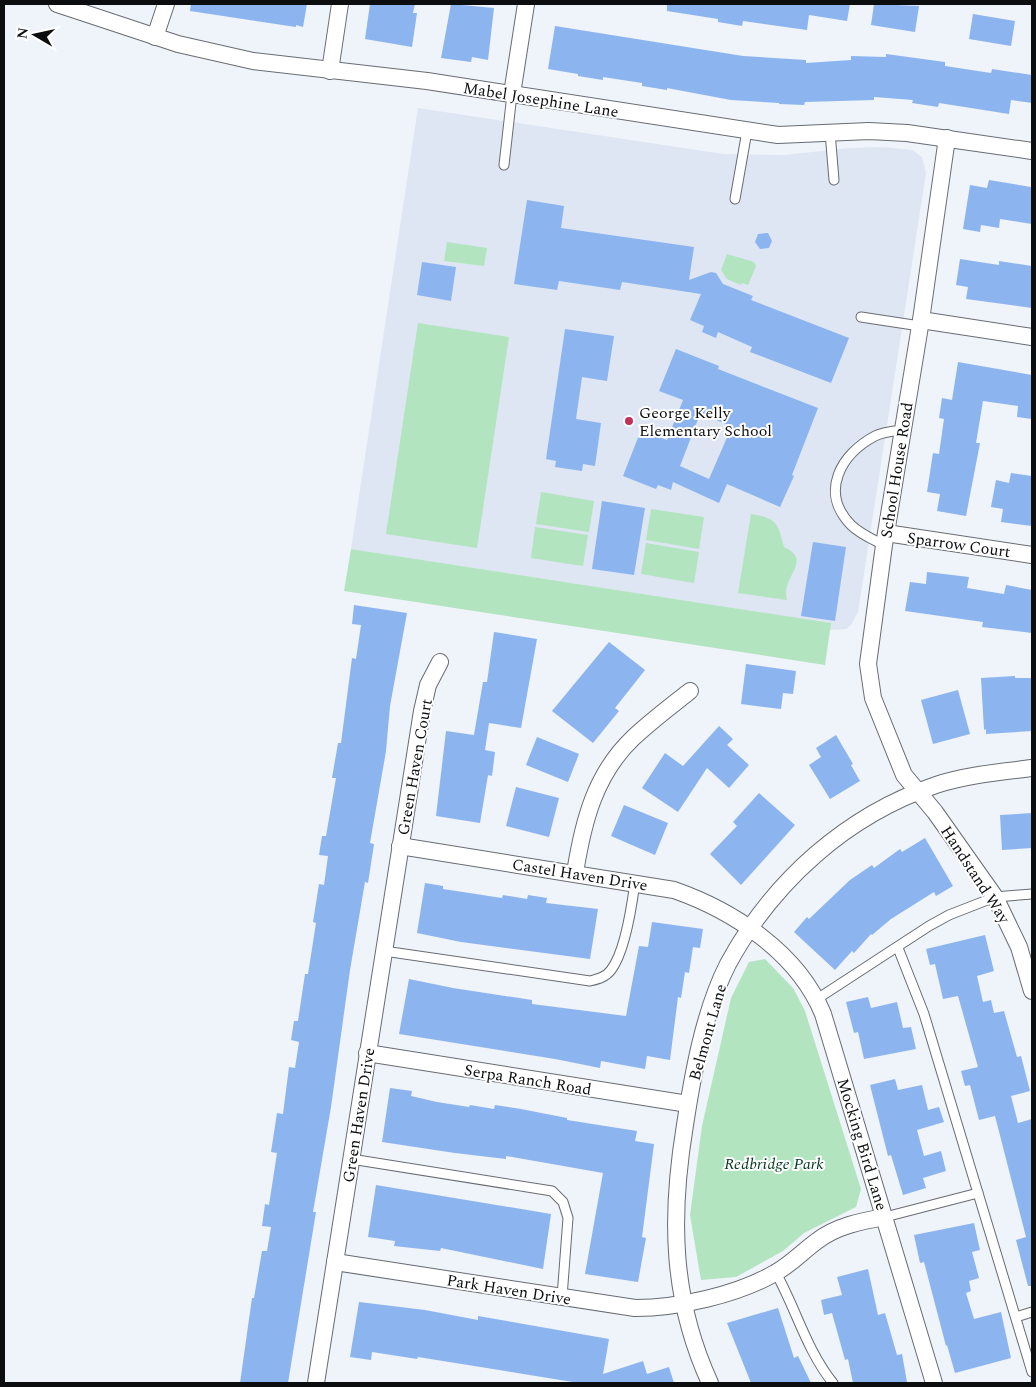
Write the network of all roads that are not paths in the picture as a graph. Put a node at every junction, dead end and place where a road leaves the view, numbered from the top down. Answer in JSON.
{"nodes":[{"id":1,"x":56,"y":4,"type":"edge"},
{"id":2,"x":166,"y":4,"type":"edge"},
{"id":3,"x":340,"y":4,"type":"edge"},
{"id":4,"x":526,"y":4,"type":"edge"},
{"id":5,"x":156,"y":36,"type":"junction"},
{"id":6,"x":330,"y":71,"type":"junction"},
{"id":7,"x":512,"y":94,"type":"junction"},
{"id":8,"x":747,"y":131,"type":"junction"},
{"id":9,"x":830,"y":132,"type":"junction"},
{"id":10,"x":947,"y":138,"type":"junction"},
{"id":11,"x":1032,"y":151,"type":"edge"},
{"id":12,"x":504,"y":166,"type":"dead end"},
{"id":13,"x":834,"y":180,"type":"dead end"},
{"id":14,"x":735,"y":199,"type":"dead end"},
{"id":15,"x":862,"y":317,"type":"dead end"},
{"id":16,"x":921,"y":323,"type":"junction"},
{"id":17,"x":1032,"y":337,"type":"edge"},
{"id":18,"x":902,"y":430,"type":"junction"},
{"id":19,"x":885,"y":539,"type":"junction"},
{"id":20,"x":1032,"y":555,"type":"edge"},
{"id":21,"x":440,"y":662,"type":"dead end"},
{"id":22,"x":690,"y":691,"type":"dead end"},
{"id":23,"x":1032,"y":768,"type":"edge"},
{"id":24,"x":917,"y":792,"type":"junction"},
{"id":25,"x":400,"y":846,"type":"junction"},
{"id":26,"x":575,"y":873,"type":"junction"},
{"id":27,"x":635,"y":882,"type":"junction"},
{"id":28,"x":1032,"y":894,"type":"edge"},
{"id":29,"x":995,"y":897,"type":"junction"},
{"id":30,"x":751,"y":930,"type":"junction"},
{"id":31,"x":898,"y":948,"type":"junction"},
{"id":32,"x":384,"y":951,"type":"junction"},
{"id":33,"x":1032,"y":991,"type":"edge"},
{"id":34,"x":817,"y":999,"type":"junction"},
{"id":35,"x":367,"y":1054,"type":"junction"},
{"id":36,"x":688,"y":1104,"type":"junction"},
{"id":37,"x":351,"y":1158,"type":"junction"},
{"id":38,"x":978,"y":1193,"type":"junction"},
{"id":39,"x":885,"y":1217,"type":"junction"},
{"id":40,"x":335,"y":1262,"type":"junction"},
{"id":41,"x":776,"y":1273,"type":"junction"},
{"id":42,"x":562,"y":1297,"type":"junction"},
{"id":43,"x":683,"y":1302,"type":"junction"},
{"id":44,"x":1032,"y":1312,"type":"edge"},
{"id":45,"x":1016,"y":1317,"type":"junction"},
{"id":46,"x":1032,"y":1372,"type":"edge"},
{"id":47,"x":316,"y":1383,"type":"edge"},
{"id":48,"x":710,"y":1383,"type":"edge"},
{"id":49,"x":833,"y":1383,"type":"edge"},
{"id":50,"x":934,"y":1383,"type":"edge"}],
"edges":[{"from":1,"to":5,"type":"street","name":"Mabel Josephine Lane"},
{"from":2,"to":5,"type":"street"},
{"from":3,"to":6,"type":"street"},
{"from":4,"to":7,"type":"street"},
{"from":5,"to":6,"type":"street","name":"Mabel Josephine Lane"},
{"from":6,"to":7,"type":"street","name":"Mabel Josephine Lane"},
{"from":7,"to":8,"type":"street","name":"Mabel Josephine Lane"},
{"from":7,"to":12,"type":"lane"},
{"from":8,"to":9,"type":"street","name":"Mabel Josephine Lane"},
{"from":8,"to":14,"type":"lane"},
{"from":9,"to":10,"type":"street","name":"Mabel Josephine Lane"},
{"from":9,"to":13,"type":"lane"},
{"from":10,"to":11,"type":"street","name":"Mabel Josephine Lane"},
{"from":10,"to":16,"type":"street","name":"School House Road"},
{"from":15,"to":16,"type":"lane"},
{"from":16,"to":17,"type":"street"},
{"from":16,"to":18,"type":"street","name":"School House Road"},
{"from":18,"to":19,"type":"street","name":"School House Road"},
{"from":18,"to":19,"type":"lane"},
{"from":19,"to":20,"type":"street","name":"Sparrow Court"},
{"from":19,"to":24,"type":"street","name":"School House Road"},
{"from":21,"to":25,"type":"street","name":"Green Haven Court"},
{"from":22,"to":26,"type":"street"},
{"from":23,"to":24,"type":"street","name":"Belmont Lane"},
{"from":24,"to":29,"type":"street","name":"Handstand Way"},
{"from":24,"to":30,"type":"street","name":"Belmont Lane"},
{"from":25,"to":26,"type":"street","name":"Castel Haven Drive"},
{"from":25,"to":32,"type":"street","name":"Green Haven Drive"},
{"from":26,"to":27,"type":"street","name":"Castel Haven Drive"},
{"from":27,"to":30,"type":"street","name":"Castel Haven Drive"},
{"from":27,"to":32,"type":"lane"},
{"from":28,"to":29,"type":"lane"},
{"from":29,"to":31,"type":"lane"},
{"from":29,"to":33,"type":"street","name":"Handstand Way"},
{"from":30,"to":34,"type":"street","name":"Mocking Bird Lane"},
{"from":30,"to":36,"type":"street","name":"Belmont Lane"},
{"from":31,"to":34,"type":"lane"},
{"from":31,"to":38,"type":"lane"},
{"from":32,"to":35,"type":"street","name":"Green Haven Drive"},
{"from":34,"to":39,"type":"street","name":"Mocking Bird Lane"},
{"from":35,"to":36,"type":"street","name":"Serpa Ranch Road"},
{"from":35,"to":37,"type":"street","name":"Green Haven Drive"},
{"from":36,"to":43,"type":"street","name":"Belmont Lane"},
{"from":37,"to":40,"type":"street","name":"Green Haven Drive"},
{"from":37,"to":42,"type":"lane"},
{"from":38,"to":39,"type":"lane"},
{"from":38,"to":45,"type":"lane"},
{"from":39,"to":41,"type":"street","name":"Park Haven Drive"},
{"from":39,"to":50,"type":"street","name":"Mocking Bird Lane"},
{"from":40,"to":42,"type":"street","name":"Park Haven Drive"},
{"from":40,"to":47,"type":"street","name":"Green Haven Drive"},
{"from":41,"to":43,"type":"street","name":"Park Haven Drive"},
{"from":41,"to":49,"type":"lane"},
{"from":42,"to":43,"type":"street","name":"Park Haven Drive"},
{"from":43,"to":48,"type":"street","name":"Belmont Lane"},
{"from":44,"to":45,"type":"lane"},
{"from":45,"to":46,"type":"lane"}]}
